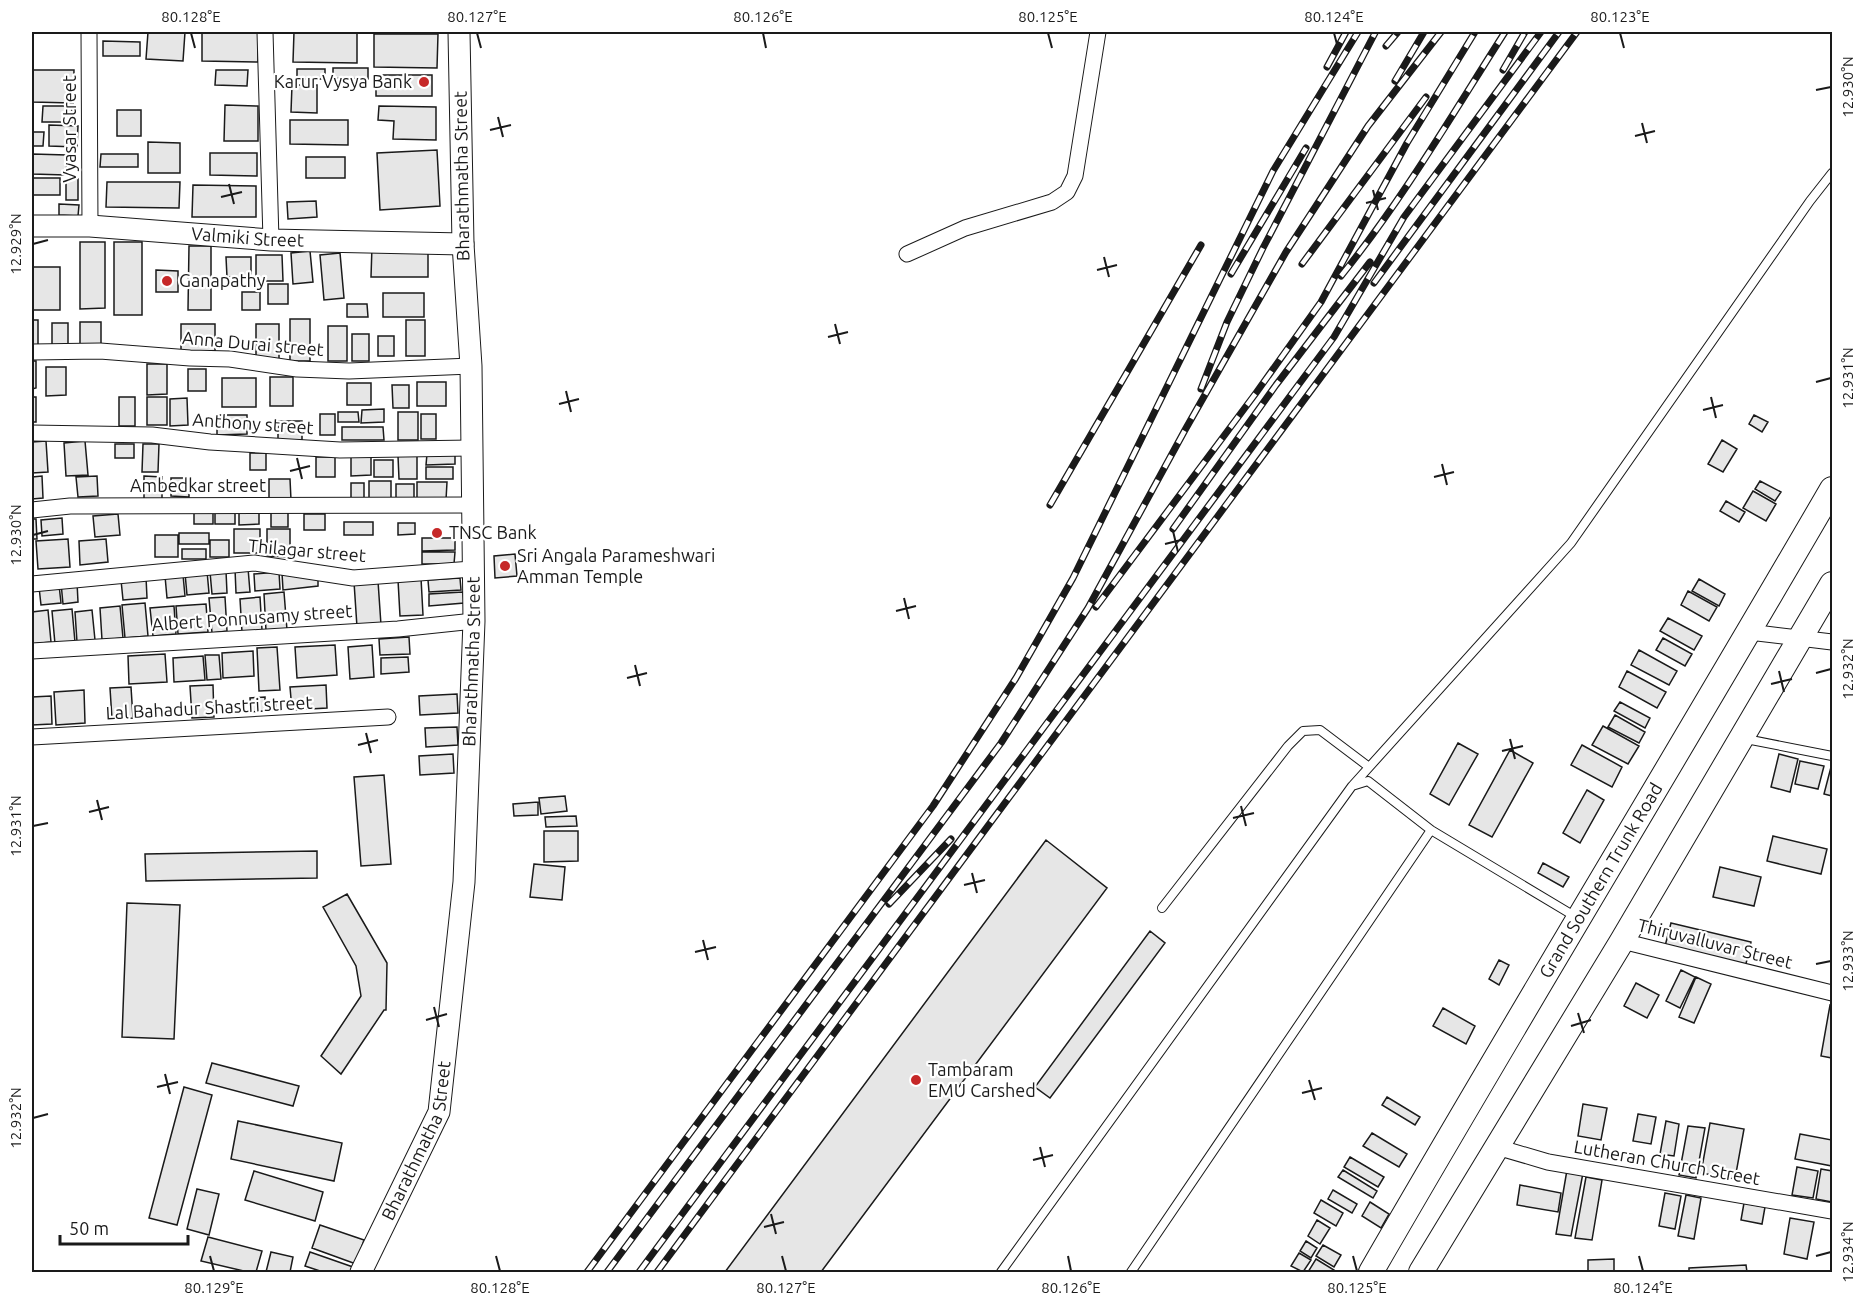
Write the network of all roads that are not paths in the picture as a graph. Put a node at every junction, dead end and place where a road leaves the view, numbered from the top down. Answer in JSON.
{"nodes":[{"id":1,"x":89,"y":32,"type":"edge"},
{"id":2,"x":265,"y":32,"type":"edge"},
{"id":3,"x":459,"y":32,"type":"edge"},
{"id":4,"x":1098,"y":32,"type":"edge"},
{"id":5,"x":1833,"y":172,"type":"edge"},
{"id":6,"x":32,"y":226,"type":"edge"},
{"id":7,"x":90,"y":226,"type":"junction"},
{"id":8,"x":271,"y":240,"type":"junction"},
{"id":9,"x":463,"y":244,"type":"junction"},
{"id":10,"x":908,"y":254,"type":"dead end"},
{"id":11,"x":32,"y":352,"type":"edge"},
{"id":12,"x":471,"y":366,"type":"junction"},
{"id":13,"x":32,"y":433,"type":"edge"},
{"id":14,"x":471,"y":448,"type":"junction"},
{"id":15,"x":1833,"y":489,"type":"edge"},
{"id":16,"x":472,"y":505,"type":"junction"},
{"id":17,"x":32,"y":510,"type":"edge"},
{"id":18,"x":472,"y":569,"type":"junction"},
{"id":19,"x":32,"y":584,"type":"edge"},
{"id":20,"x":1832,"y":587,"type":"edge"},
{"id":21,"x":474,"y":621,"type":"junction"},
{"id":22,"x":1749,"y":632,"type":"junction"},
{"id":23,"x":1801,"y":638,"type":"junction"},
{"id":24,"x":1833,"y":642,"type":"edge"},
{"id":25,"x":32,"y":651,"type":"edge"},
{"id":26,"x":388,"y":717,"type":"dead end"},
{"id":27,"x":32,"y":737,"type":"edge"},
{"id":28,"x":1742,"y":738,"type":"junction"},
{"id":29,"x":1833,"y":756,"type":"edge"},
{"id":30,"x":1369,"y":767,"type":"junction"},
{"id":31,"x":1352,"y":786,"type":"junction"},
{"id":32,"x":1431,"y":830,"type":"junction"},
{"id":33,"x":1162,"y":908,"type":"dead end"},
{"id":34,"x":1579,"y":919,"type":"junction"},
{"id":35,"x":1622,"y":941,"type":"junction"},
{"id":36,"x":1833,"y":993,"type":"edge"},
{"id":37,"x":1497,"y":1147,"type":"junction"},
{"id":38,"x":1833,"y":1211,"type":"edge"},
{"id":39,"x":361,"y":1272,"type":"edge"},
{"id":40,"x":1001,"y":1272,"type":"edge"},
{"id":41,"x":1131,"y":1272,"type":"edge"},
{"id":42,"x":1371,"y":1272,"type":"edge"},
{"id":43,"x":1422,"y":1272,"type":"edge"}],
"edges":[{"from":1,"to":7,"type":"street","name":"Vyasar Street"},
{"from":2,"to":8,"type":"street"},
{"from":3,"to":9,"type":"street","name":"Bharathmatha Street"},
{"from":4,"to":10,"type":"street"},
{"from":5,"to":30,"type":"lane"},
{"from":6,"to":7,"type":"street","name":"Valmiki Street"},
{"from":7,"to":8,"type":"street","name":"Valmiki Street"},
{"from":8,"to":9,"type":"street","name":"Valmiki Street"},
{"from":9,"to":12,"type":"street","name":"Bharathmatha Street"},
{"from":11,"to":12,"type":"street","name":"Anna Durai street"},
{"from":12,"to":14,"type":"street","name":"Bharathmatha Street"},
{"from":13,"to":14,"type":"street","name":"Anthony street"},
{"from":14,"to":16,"type":"street","name":"Bharathmatha Street"},
{"from":15,"to":22,"type":"main road","name":"Grand Southern Trunk Road"},
{"from":16,"to":17,"type":"street","name":"Ambedkar street"},
{"from":16,"to":18,"type":"street","name":"Bharathmatha Street"},
{"from":18,"to":19,"type":"street","name":"Thilagar street"},
{"from":18,"to":21,"type":"street","name":"Bharathmatha Street"},
{"from":20,"to":23,"type":"main road"},
{"from":21,"to":25,"type":"street","name":"Albert Ponnusamy street"},
{"from":21,"to":39,"type":"street","name":"Bharathmatha Street"},
{"from":22,"to":23,"type":"street"},
{"from":22,"to":34,"type":"main road","name":"Grand Southern Trunk Road"},
{"from":23,"to":24,"type":"street"},
{"from":23,"to":28,"type":"main road"},
{"from":26,"to":27,"type":"street","name":"Lal Bahadur Shastri street"},
{"from":28,"to":29,"type":"lane"},
{"from":28,"to":35,"type":"main road"},
{"from":30,"to":31,"type":"lane"},
{"from":30,"to":33,"type":"lane"},
{"from":31,"to":32,"type":"lane"},
{"from":31,"to":40,"type":"lane"},
{"from":32,"to":34,"type":"lane"},
{"from":32,"to":41,"type":"lane"},
{"from":34,"to":42,"type":"main road","name":"Grand Southern Trunk Road"},
{"from":35,"to":36,"type":"street","name":"Thiruvalluvar Street"},
{"from":35,"to":37,"type":"main road"},
{"from":37,"to":38,"type":"street","name":"Lutheran Church Street"},
{"from":37,"to":43,"type":"main road"}]}
